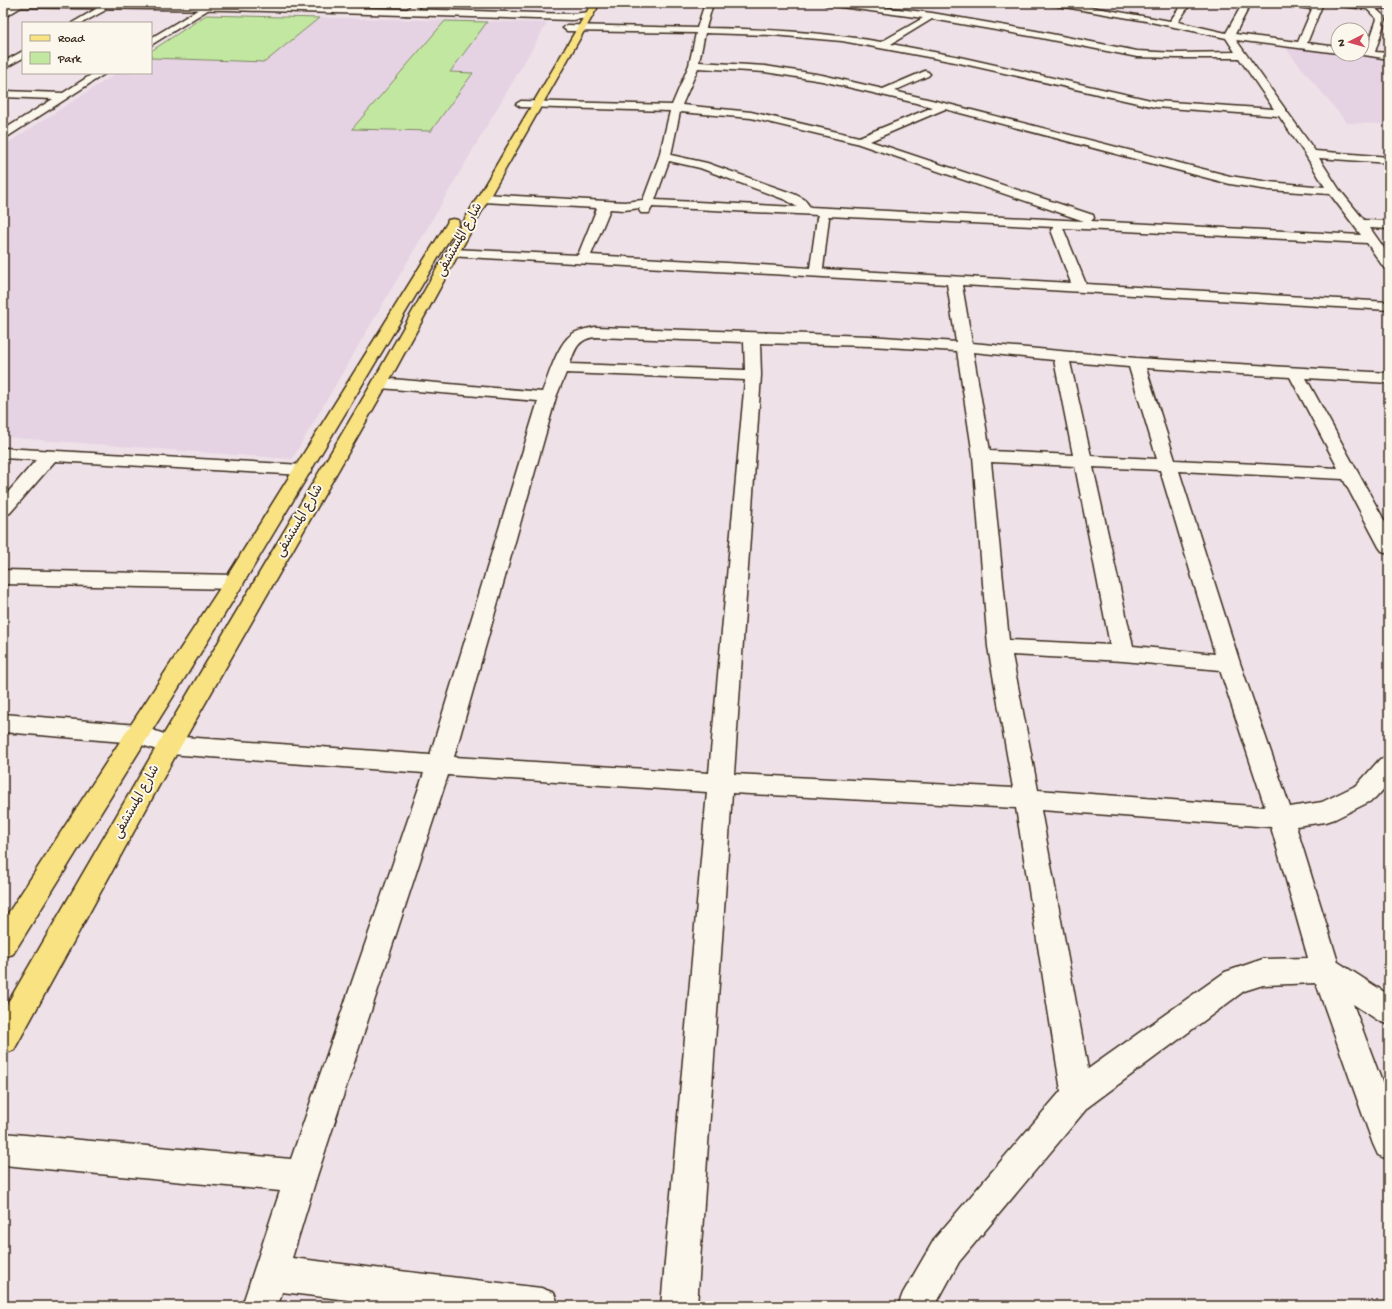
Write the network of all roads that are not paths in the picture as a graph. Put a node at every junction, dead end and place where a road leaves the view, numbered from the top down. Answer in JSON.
{"nodes":[{"id":1,"x":300,"y":3,"type":"edge"},
{"id":2,"x":418,"y":3,"type":"edge"},
{"id":3,"x":709,"y":3,"type":"edge"},
{"id":4,"x":826,"y":3,"type":"edge"},
{"id":5,"x":889,"y":3,"type":"edge"},
{"id":6,"x":1056,"y":3,"type":"edge"},
{"id":7,"x":1128,"y":3,"type":"edge"},
{"id":8,"x":1187,"y":3,"type":"edge"},
{"id":9,"x":1247,"y":3,"type":"edge"},
{"id":10,"x":1282,"y":3,"type":"edge"},
{"id":11,"x":1332,"y":3,"type":"edge"},
{"id":12,"x":3,"y":4,"type":"edge"},
{"id":13,"x":22,"y":5,"type":"edge"},
{"id":14,"x":1318,"y":5,"type":"edge"},
{"id":15,"x":1388,"y":5,"type":"edge"},
{"id":16,"x":103,"y":6,"type":"edge"},
{"id":17,"x":208,"y":7,"type":"edge"},
{"id":18,"x":1369,"y":7,"type":"junction"},
{"id":19,"x":3,"y":8,"type":"edge"},
{"id":20,"x":292,"y":9,"type":"junction"},
{"id":21,"x":881,"y":9,"type":"junction"},
{"id":22,"x":337,"y":12,"type":"junction"},
{"id":23,"x":408,"y":13,"type":"junction"},
{"id":24,"x":1118,"y":14,"type":"junction"},
{"id":25,"x":3,"y":15,"type":"edge"},
{"id":26,"x":932,"y":16,"type":"junction"},
{"id":27,"x":580,"y":17,"type":"edge"},
{"id":28,"x":1146,"y":18,"type":"junction"},
{"id":29,"x":78,"y":22,"type":"edge"},
{"id":30,"x":1173,"y":23,"type":"junction"},
{"id":31,"x":1158,"y":29,"type":"dead end"},
{"id":32,"x":701,"y":31,"type":"junction"},
{"id":33,"x":1229,"y":36,"type":"junction"},
{"id":34,"x":152,"y":41,"type":"edge"},
{"id":35,"x":1370,"y":44,"type":"edge"},
{"id":36,"x":883,"y":45,"type":"junction"},
{"id":37,"x":1175,"y":45,"type":"dead end"},
{"id":38,"x":1301,"y":46,"type":"junction"},
{"id":39,"x":1330,"y":49,"type":"edge"},
{"id":40,"x":21,"y":50,"type":"edge"},
{"id":41,"x":1370,"y":54,"type":"edge"},
{"id":42,"x":1186,"y":55,"type":"junction"},
{"id":43,"x":1243,"y":55,"type":"junction"},
{"id":44,"x":1389,"y":56,"type":"edge"},
{"id":45,"x":694,"y":65,"type":"junction"},
{"id":46,"x":3,"y":66,"type":"edge"},
{"id":47,"x":99,"y":74,"type":"edge"},
{"id":48,"x":926,"y":74,"type":"dead end"},
{"id":49,"x":884,"y":92,"type":"junction"},
{"id":50,"x":3,"y":94,"type":"edge"},
{"id":51,"x":64,"y":96,"type":"junction"},
{"id":52,"x":529,"y":104,"type":"junction"},
{"id":53,"x":944,"y":106,"type":"junction"},
{"id":54,"x":676,"y":108,"type":"junction"},
{"id":55,"x":1282,"y":113,"type":"junction"},
{"id":56,"x":3,"y":135,"type":"edge"},
{"id":57,"x":860,"y":141,"type":"junction"},
{"id":58,"x":1311,"y":154,"type":"junction"},
{"id":59,"x":665,"y":157,"type":"junction"},
{"id":60,"x":1389,"y":160,"type":"edge"},
{"id":61,"x":1334,"y":191,"type":"junction"},
{"id":62,"x":482,"y":198,"type":"junction"},
{"id":63,"x":605,"y":205,"type":"junction"},
{"id":64,"x":646,"y":206,"type":"junction"},
{"id":65,"x":806,"y":211,"type":"junction"},
{"id":66,"x":823,"y":218,"type":"junction"},
{"id":67,"x":1360,"y":224,"type":"junction"},
{"id":68,"x":1389,"y":225,"type":"edge"},
{"id":69,"x":1113,"y":226,"type":"junction"},
{"id":70,"x":1058,"y":230,"type":"junction"},
{"id":71,"x":1373,"y":243,"type":"junction"},
{"id":72,"x":453,"y":253,"type":"junction"},
{"id":73,"x":583,"y":259,"type":"junction"},
{"id":74,"x":1389,"y":265,"type":"edge"},
{"id":75,"x":816,"y":272,"type":"junction"},
{"id":76,"x":954,"y":282,"type":"junction"},
{"id":77,"x":1080,"y":287,"type":"junction"},
{"id":78,"x":1389,"y":306,"type":"edge"},
{"id":79,"x":752,"y":338,"type":"junction"},
{"id":80,"x":965,"y":347,"type":"junction"},
{"id":81,"x":1061,"y":356,"type":"junction"},
{"id":82,"x":1136,"y":363,"type":"junction"},
{"id":83,"x":560,"y":368,"type":"junction"},
{"id":84,"x":1296,"y":372,"type":"junction"},
{"id":85,"x":753,"y":375,"type":"junction"},
{"id":86,"x":1389,"y":378,"type":"edge"},
{"id":87,"x":380,"y":383,"type":"junction"},
{"id":88,"x":548,"y":397,"type":"junction"},
{"id":89,"x":3,"y":453,"type":"edge"},
{"id":90,"x":50,"y":456,"type":"junction"},
{"id":91,"x":982,"y":456,"type":"junction"},
{"id":92,"x":1083,"y":461,"type":"junction"},
{"id":93,"x":1169,"y":466,"type":"junction"},
{"id":94,"x":303,"y":470,"type":"junction"},
{"id":95,"x":1349,"y":474,"type":"junction"},
{"id":96,"x":3,"y":509,"type":"edge"},
{"id":97,"x":1389,"y":547,"type":"edge"},
{"id":98,"x":3,"y":577,"type":"edge"},
{"id":99,"x":234,"y":582,"type":"junction"},
{"id":100,"x":999,"y":647,"type":"junction"},
{"id":101,"x":1123,"y":653,"type":"junction"},
{"id":102,"x":1229,"y":663,"type":"junction"},
{"id":103,"x":3,"y":723,"type":"edge"},
{"id":104,"x":138,"y":734,"type":"junction"},
{"id":105,"x":169,"y":746,"type":"junction"},
{"id":106,"x":439,"y":765,"type":"junction"},
{"id":107,"x":1389,"y":766,"type":"edge"},
{"id":108,"x":721,"y":782,"type":"junction"},
{"id":109,"x":1027,"y":798,"type":"junction"},
{"id":110,"x":1281,"y":818,"type":"junction"},
{"id":111,"x":7,"y":933,"type":"edge"},
{"id":112,"x":1326,"y":970,"type":"junction"},
{"id":113,"x":1389,"y":1011,"type":"edge"},
{"id":114,"x":3,"y":1040,"type":"edge"},
{"id":115,"x":1077,"y":1096,"type":"junction"},
{"id":116,"x":1389,"y":1144,"type":"edge"},
{"id":117,"x":3,"y":1149,"type":"edge"},
{"id":118,"x":301,"y":1176,"type":"junction"},
{"id":119,"x":271,"y":1273,"type":"junction"},
{"id":120,"x":260,"y":1306,"type":"edge"},
{"id":121,"x":541,"y":1306,"type":"edge"},
{"id":122,"x":679,"y":1306,"type":"edge"},
{"id":123,"x":916,"y":1306,"type":"edge"}],
"edges":[{"from":1,"to":20,"type":"street"},
{"from":2,"to":23,"type":"street"},
{"from":3,"to":32,"type":"street"},
{"from":4,"to":21,"type":"street"},
{"from":5,"to":21,"type":"street"},
{"from":6,"to":24,"type":"street"},
{"from":7,"to":24,"type":"street"},
{"from":8,"to":30,"type":"street"},
{"from":9,"to":33,"type":"street"},
{"from":10,"to":14,"type":"street"},
{"from":11,"to":18,"type":"street"},
{"from":12,"to":13,"type":"street"},
{"from":13,"to":16,"type":"street"},
{"from":13,"to":19,"type":"street"},
{"from":13,"to":25,"type":"street"},
{"from":14,"to":38,"type":"street"},
{"from":15,"to":18,"type":"street"},
{"from":16,"to":17,"type":"street"},
{"from":16,"to":29,"type":"street"},
{"from":17,"to":20,"type":"street"},
{"from":17,"to":22,"type":"street"},
{"from":17,"to":34,"type":"street"},
{"from":18,"to":35,"type":"street"},
{"from":20,"to":22,"type":"street"},
{"from":21,"to":26,"type":"street"},
{"from":22,"to":23,"type":"street"},
{"from":22,"to":27,"type":"street"},
{"from":23,"to":27,"type":"street"},
{"from":24,"to":28,"type":"street"},
{"from":26,"to":36,"type":"street"},
{"from":26,"to":42,"type":"street"},
{"from":27,"to":32,"type":"street"},
{"from":27,"to":52,"type":"main road","name":"شارع المستشفى"},
{"from":28,"to":30,"type":"street"},
{"from":28,"to":31,"type":"street"},
{"from":30,"to":33,"type":"street"},
{"from":32,"to":36,"type":"street"},
{"from":32,"to":45,"type":"street"},
{"from":33,"to":38,"type":"street"},
{"from":33,"to":43,"type":"street"},
{"from":36,"to":55,"type":"street"},
{"from":37,"to":42,"type":"street"},
{"from":38,"to":39,"type":"street"},
{"from":40,"to":46,"type":"street"},
{"from":41,"to":44,"type":"street"},
{"from":42,"to":43,"type":"street"},
{"from":43,"to":55,"type":"street"},
{"from":45,"to":49,"type":"street"},
{"from":45,"to":54,"type":"street"},
{"from":47,"to":51,"type":"street"},
{"from":48,"to":49,"type":"street"},
{"from":49,"to":53,"type":"street"},
{"from":50,"to":51,"type":"street"},
{"from":51,"to":56,"type":"street"},
{"from":52,"to":54,"type":"street"},
{"from":52,"to":62,"type":"main road","name":"شارع المستشفى"},
{"from":52,"to":94,"type":"main road","name":"شارع المستشفى"},
{"from":53,"to":57,"type":"street"},
{"from":53,"to":61,"type":"street"},
{"from":54,"to":57,"type":"street"},
{"from":54,"to":59,"type":"street"},
{"from":55,"to":58,"type":"street"},
{"from":57,"to":69,"type":"street"},
{"from":58,"to":60,"type":"street"},
{"from":58,"to":61,"type":"street"},
{"from":59,"to":64,"type":"street"},
{"from":59,"to":65,"type":"street"},
{"from":61,"to":67,"type":"street"},
{"from":62,"to":63,"type":"street"},
{"from":62,"to":72,"type":"main road","name":"شارع المستشفى"},
{"from":63,"to":64,"type":"street"},
{"from":63,"to":73,"type":"street"},
{"from":64,"to":65,"type":"street"},
{"from":64,"to":66,"type":"street"},
{"from":65,"to":69,"type":"street"},
{"from":66,"to":70,"type":"street"},
{"from":66,"to":75,"type":"street"},
{"from":67,"to":68,"type":"street"},
{"from":67,"to":71,"type":"street"},
{"from":69,"to":71,"type":"street"},
{"from":70,"to":71,"type":"street"},
{"from":70,"to":77,"type":"street"},
{"from":71,"to":74,"type":"street"},
{"from":72,"to":73,"type":"street"},
{"from":72,"to":87,"type":"main road","name":"شارع المستشفى"},
{"from":73,"to":75,"type":"street"},
{"from":75,"to":76,"type":"street"},
{"from":76,"to":77,"type":"street"},
{"from":76,"to":80,"type":"street"},
{"from":77,"to":78,"type":"street"},
{"from":79,"to":80,"type":"street"},
{"from":79,"to":83,"type":"street"},
{"from":79,"to":85,"type":"street"},
{"from":80,"to":81,"type":"street"},
{"from":80,"to":91,"type":"street"},
{"from":81,"to":82,"type":"street"},
{"from":81,"to":92,"type":"street"},
{"from":82,"to":84,"type":"street"},
{"from":82,"to":93,"type":"street"},
{"from":83,"to":85,"type":"street"},
{"from":83,"to":88,"type":"street"},
{"from":84,"to":86,"type":"street"},
{"from":84,"to":95,"type":"street"},
{"from":85,"to":108,"type":"street"},
{"from":87,"to":88,"type":"street"},
{"from":87,"to":105,"type":"main road","name":"شارع المستشفى"},
{"from":88,"to":106,"type":"street"},
{"from":89,"to":90,"type":"street"},
{"from":90,"to":94,"type":"street"},
{"from":90,"to":96,"type":"street"},
{"from":91,"to":92,"type":"street"},
{"from":91,"to":100,"type":"street"},
{"from":92,"to":93,"type":"street"},
{"from":92,"to":101,"type":"street"},
{"from":93,"to":95,"type":"street"},
{"from":93,"to":102,"type":"street"},
{"from":94,"to":99,"type":"main road","name":"شارع المستشفى"},
{"from":95,"to":97,"type":"street"},
{"from":98,"to":99,"type":"street"},
{"from":99,"to":104,"type":"main road","name":"شارع المستشفى"},
{"from":100,"to":101,"type":"street"},
{"from":100,"to":109,"type":"street"},
{"from":101,"to":102,"type":"street"},
{"from":102,"to":110,"type":"street"},
{"from":103,"to":104,"type":"street"},
{"from":104,"to":105,"type":"street"},
{"from":104,"to":111,"type":"main road","name":"شارع المستشفى"},
{"from":105,"to":106,"type":"street"},
{"from":105,"to":114,"type":"main road","name":"شارع المستشفى"},
{"from":106,"to":108,"type":"street"},
{"from":106,"to":118,"type":"street"},
{"from":107,"to":110,"type":"street"},
{"from":108,"to":109,"type":"street"},
{"from":108,"to":122,"type":"street"},
{"from":109,"to":110,"type":"street"},
{"from":109,"to":115,"type":"street"},
{"from":110,"to":112,"type":"street"},
{"from":112,"to":113,"type":"street"},
{"from":112,"to":115,"type":"street"},
{"from":112,"to":116,"type":"street"},
{"from":115,"to":123,"type":"street"},
{"from":117,"to":118,"type":"street"},
{"from":118,"to":119,"type":"street"},
{"from":119,"to":120,"type":"street"},
{"from":119,"to":121,"type":"street"}]}
